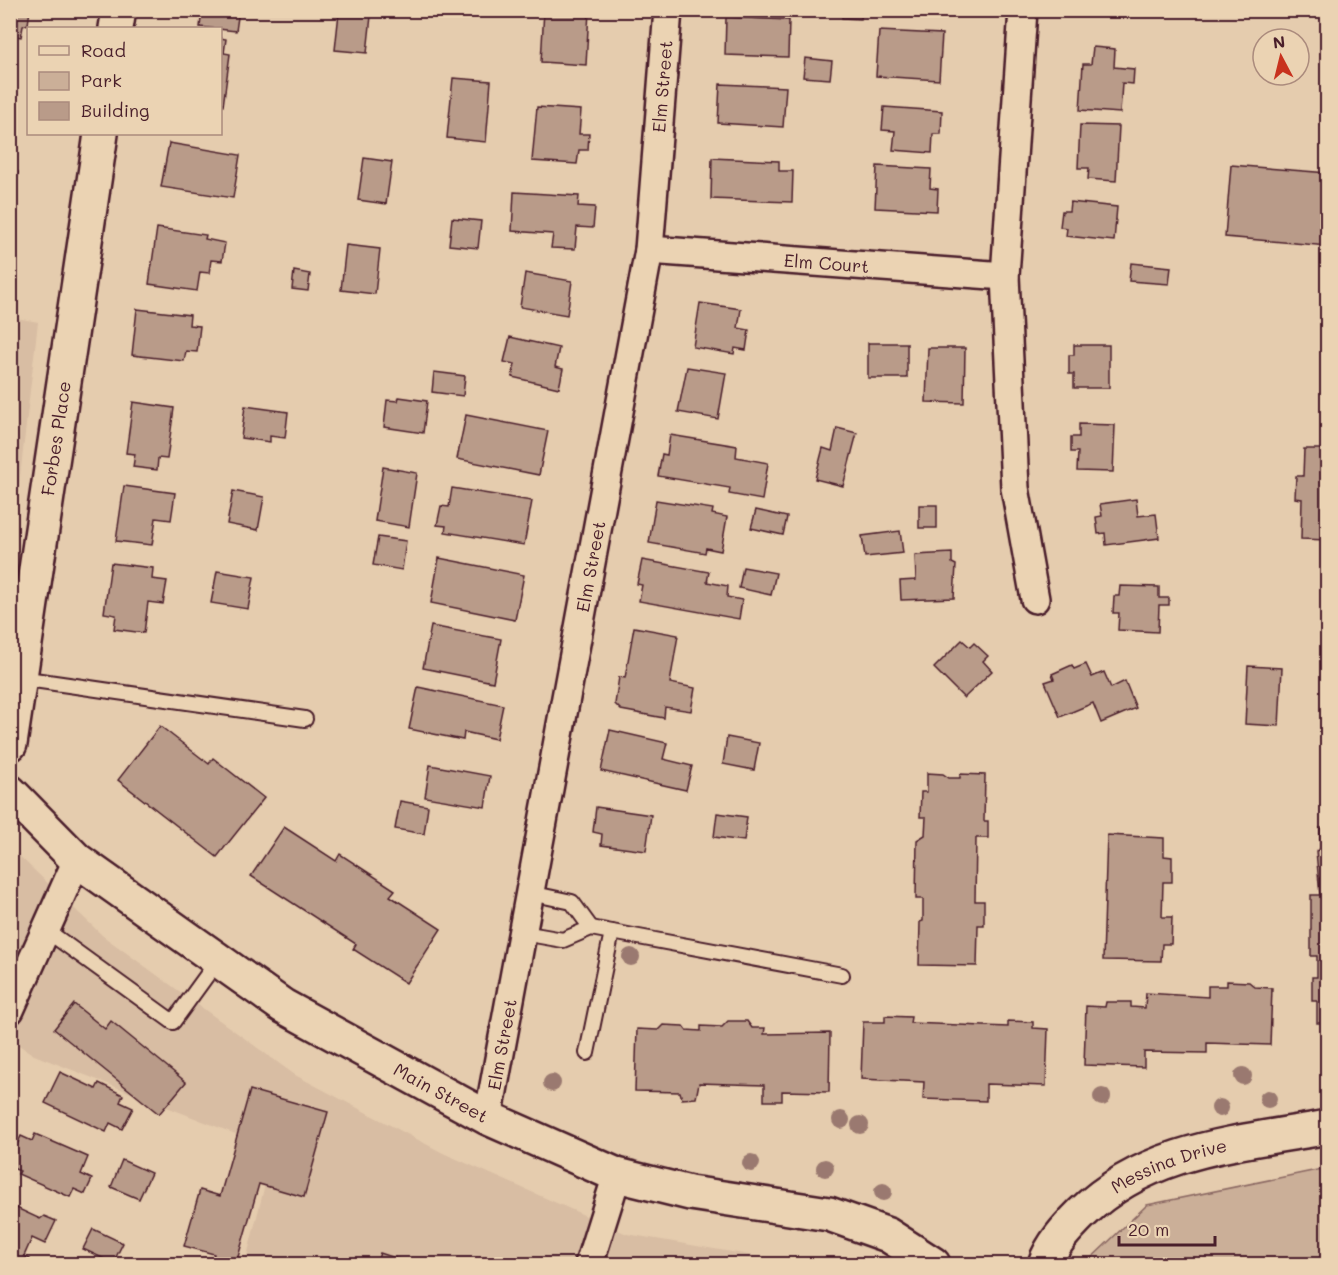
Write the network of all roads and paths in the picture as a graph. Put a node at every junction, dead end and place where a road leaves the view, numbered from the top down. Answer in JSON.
{"nodes":[{"id":1,"x":119,"y":10,"type":"edge"},
{"id":2,"x":668,"y":10,"type":"edge"},
{"id":3,"x":1023,"y":10,"type":"edge"},
{"id":4,"x":116,"y":27,"type":"edge"},
{"id":5,"x":100,"y":135,"type":"edge"},
{"id":6,"x":648,"y":250,"type":"junction"},
{"id":7,"x":1005,"y":276,"type":"junction"},
{"id":8,"x":1035,"y":599,"type":"dead end"},
{"id":9,"x":20,"y":678,"type":"junction"},
{"id":10,"x":305,"y":719,"type":"dead end"},
{"id":11,"x":10,"y":744,"type":"edge"},
{"id":12,"x":10,"y":792,"type":"edge"},
{"id":13,"x":77,"y":861,"type":"junction"},
{"id":14,"x":530,"y":893,"type":"junction"},
{"id":15,"x":591,"y":928,"type":"junction"},
{"id":16,"x":46,"y":930,"type":"junction"},
{"id":17,"x":612,"y":932,"type":"junction"},
{"id":18,"x":523,"y":933,"type":"junction"},
{"id":19,"x":218,"y":960,"type":"junction"},
{"id":20,"x":842,"y":975,"type":"dead end"},
{"id":21,"x":10,"y":1010,"type":"edge"},
{"id":22,"x":587,"y":1053,"type":"dead end"},
{"id":23,"x":489,"y":1118,"type":"junction"},
{"id":24,"x":1328,"y":1127,"type":"edge"},
{"id":25,"x":617,"y":1175,"type":"junction"},
{"id":26,"x":589,"y":1264,"type":"edge"},
{"id":27,"x":933,"y":1264,"type":"edge"},
{"id":28,"x":1045,"y":1264,"type":"edge"}],
"edges":[{"from":1,"to":4,"type":"main road"},
{"from":2,"to":6,"type":"street","name":"Elm Street"},
{"from":3,"to":7,"type":"street"},
{"from":5,"to":9,"type":"main road","name":"Forbes Place"},
{"from":6,"to":7,"type":"street","name":"Elm Court"},
{"from":6,"to":14,"type":"street","name":"Elm Street"},
{"from":7,"to":8,"type":"street"},
{"from":9,"to":10,"type":"lane"},
{"from":9,"to":11,"type":"main road","name":"Forbes Place"},
{"from":12,"to":13,"type":"main road","name":"Main Street"},
{"from":13,"to":16,"type":"street"},
{"from":13,"to":19,"type":"main road","name":"Main Street"},
{"from":14,"to":15,"type":"lane"},
{"from":14,"to":18,"type":"street","name":"Elm Street"},
{"from":15,"to":17,"type":"lane"},
{"from":15,"to":18,"type":"lane"},
{"from":16,"to":19,"type":"lane"},
{"from":16,"to":21,"type":"street"},
{"from":17,"to":20,"type":"lane"},
{"from":17,"to":22,"type":"lane"},
{"from":18,"to":23,"type":"street","name":"Elm Street"},
{"from":19,"to":23,"type":"main road","name":"Main Street"},
{"from":23,"to":25,"type":"main road","name":"Main Street"},
{"from":24,"to":28,"type":"main road","name":"Messina Drive"},
{"from":25,"to":26,"type":"street"},
{"from":25,"to":27,"type":"main road","name":"Main Street"}]}
